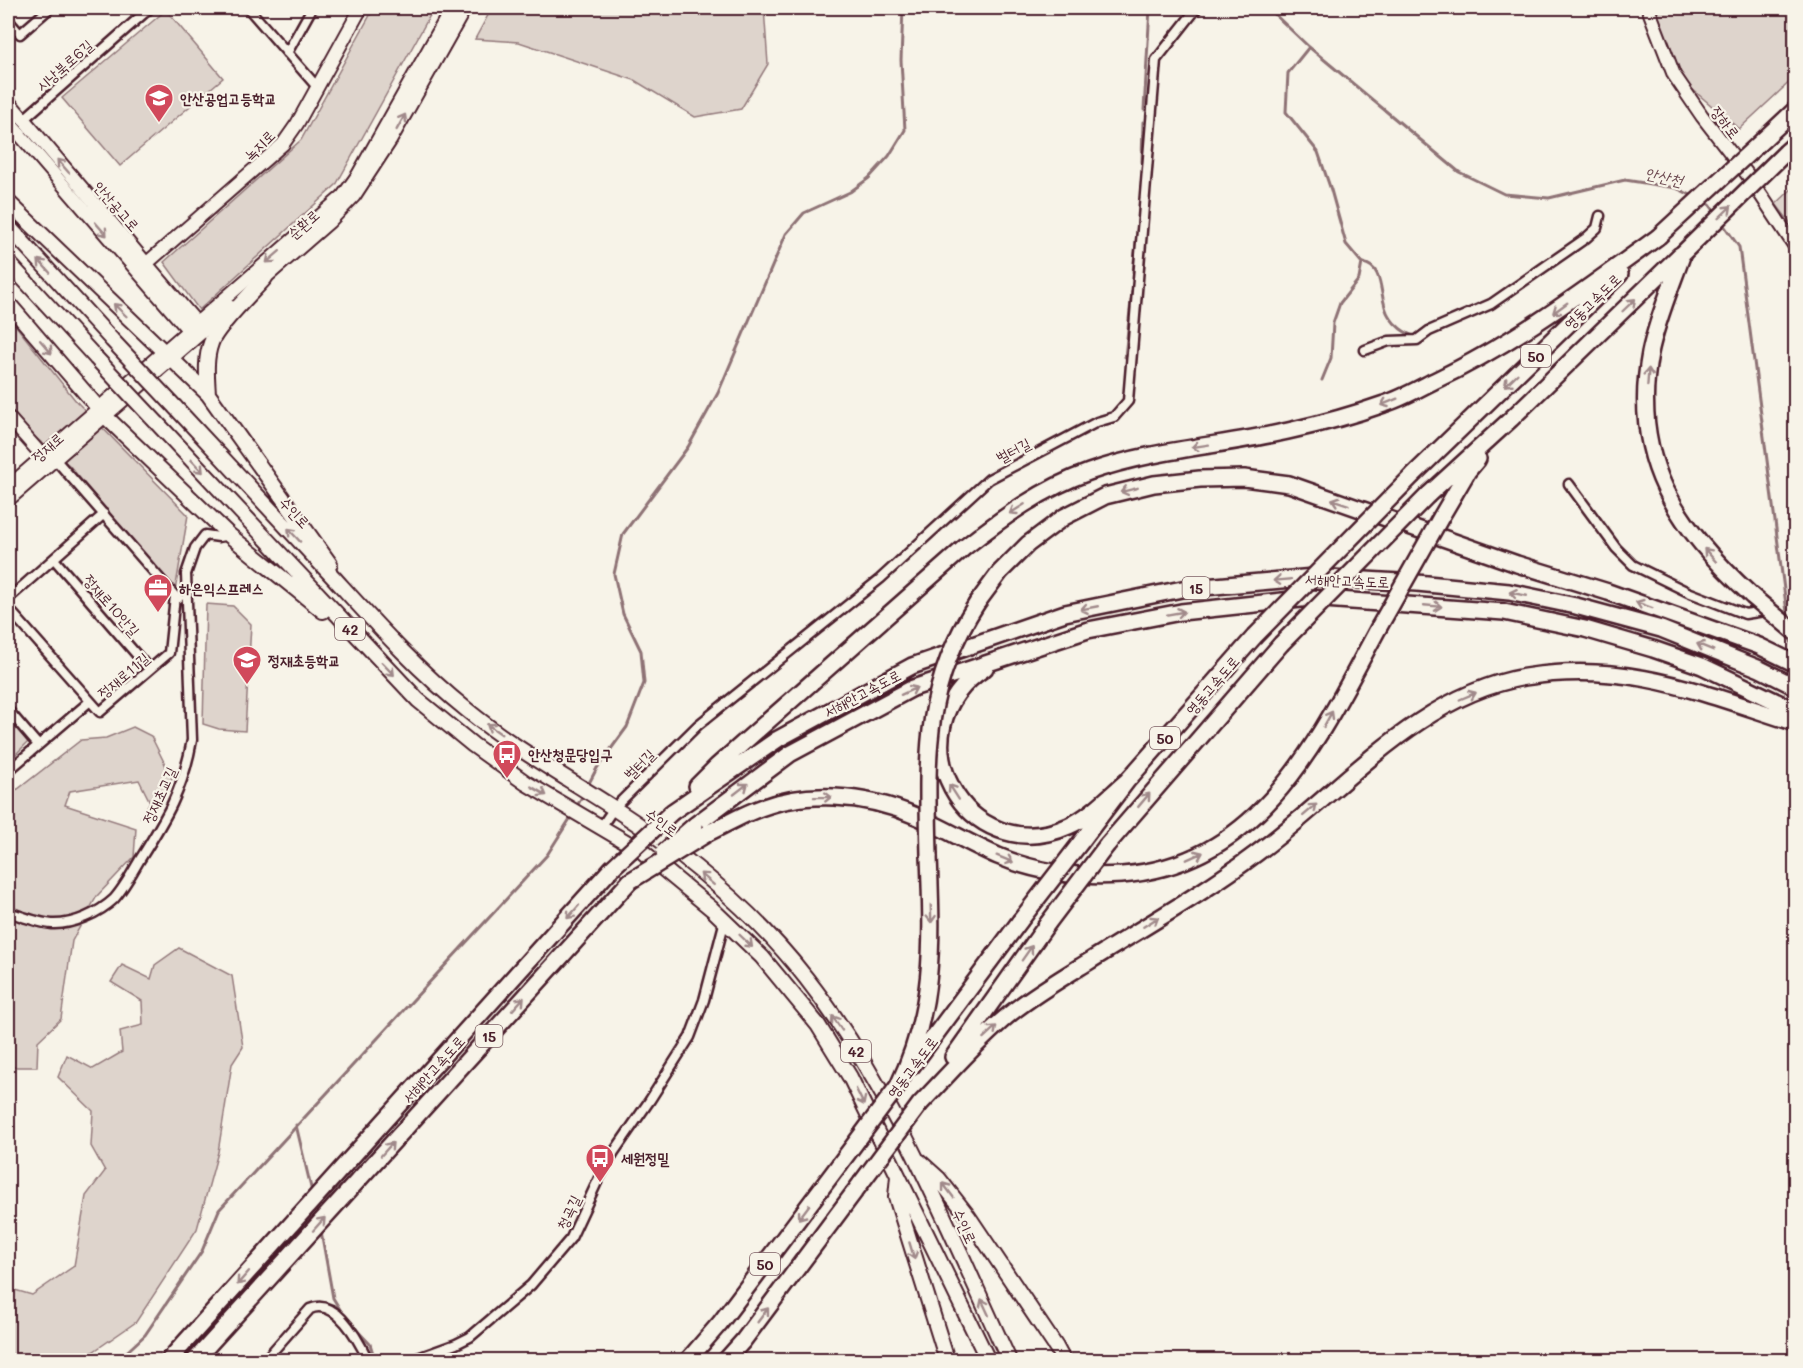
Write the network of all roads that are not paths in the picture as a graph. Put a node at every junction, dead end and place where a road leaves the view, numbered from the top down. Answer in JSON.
{"nodes":[{"id":1,"x":50,"y":8,"type":"edge"},
{"id":2,"x":150,"y":8,"type":"edge"},
{"id":3,"x":248,"y":8,"type":"edge"},
{"id":4,"x":312,"y":8,"type":"edge"},
{"id":5,"x":361,"y":8,"type":"edge"},
{"id":6,"x":452,"y":8,"type":"edge"},
{"id":7,"x":465,"y":8,"type":"edge"},
{"id":8,"x":1197,"y":8,"type":"edge"},
{"id":9,"x":1648,"y":8,"type":"edge"},
{"id":10,"x":8,"y":20,"type":"edge"},
{"id":11,"x":287,"y":53,"type":"junction"},
{"id":12,"x":318,"y":88,"type":"junction"},
{"id":13,"x":8,"y":102,"type":"edge"},
{"id":14,"x":1796,"y":109,"type":"edge"},
{"id":15,"x":23,"y":120,"type":"junction"},
{"id":16,"x":8,"y":121,"type":"edge"},
{"id":17,"x":1791,"y":148,"type":"edge"},
{"id":18,"x":8,"y":202,"type":"edge"},
{"id":19,"x":1600,"y":216,"type":"dead end"},
{"id":20,"x":8,"y":226,"type":"edge"},
{"id":21,"x":1658,"y":237,"type":"junction"},
{"id":22,"x":1796,"y":248,"type":"edge"},
{"id":23,"x":1683,"y":253,"type":"junction"},
{"id":24,"x":8,"y":262,"type":"edge"},
{"id":25,"x":142,"y":267,"type":"junction"},
{"id":26,"x":265,"y":278,"type":"junction"},
{"id":27,"x":8,"y":303,"type":"edge"},
{"id":28,"x":196,"y":330,"type":"junction"},
{"id":29,"x":1365,"y":350,"type":"dead end"},
{"id":30,"x":168,"y":355,"type":"junction"},
{"id":31,"x":208,"y":394,"type":"junction"},
{"id":32,"x":102,"y":412,"type":"junction"},
{"id":33,"x":8,"y":417,"type":"edge"},
{"id":34,"x":1511,"y":419,"type":"junction"},
{"id":35,"x":49,"y":460,"type":"junction"},
{"id":36,"x":1569,"y":484,"type":"dead end"},
{"id":37,"x":8,"y":487,"type":"edge"},
{"id":38,"x":8,"y":500,"type":"edge"},
{"id":39,"x":104,"y":514,"type":"junction"},
{"id":40,"x":229,"y":535,"type":"junction"},
{"id":41,"x":54,"y":559,"type":"junction"},
{"id":42,"x":175,"y":596,"type":"junction"},
{"id":43,"x":8,"y":599,"type":"edge"},
{"id":44,"x":355,"y":600,"type":"junction"},
{"id":45,"x":188,"y":602,"type":"junction"},
{"id":46,"x":8,"y":608,"type":"edge"},
{"id":47,"x":1772,"y":610,"type":"dead end"},
{"id":48,"x":1796,"y":633,"type":"edge"},
{"id":49,"x":363,"y":643,"type":"junction"},
{"id":50,"x":998,"y":660,"type":"junction"},
{"id":51,"x":1796,"y":664,"type":"edge"},
{"id":52,"x":149,"y":669,"type":"junction"},
{"id":53,"x":1796,"y":687,"type":"edge"},
{"id":54,"x":88,"y":702,"type":"junction"},
{"id":55,"x":8,"y":710,"type":"edge"},
{"id":56,"x":1796,"y":711,"type":"edge"},
{"id":57,"x":1796,"y":723,"type":"edge"},
{"id":58,"x":38,"y":745,"type":"junction"},
{"id":59,"x":8,"y":771,"type":"edge"},
{"id":60,"x":1127,"y":781,"type":"junction"},
{"id":61,"x":609,"y":805,"type":"junction"},
{"id":62,"x":672,"y":812,"type":"junction"},
{"id":63,"x":596,"y":824,"type":"junction"},
{"id":64,"x":702,"y":829,"type":"junction"},
{"id":65,"x":8,"y":912,"type":"edge"},
{"id":66,"x":725,"y":920,"type":"junction"},
{"id":67,"x":898,"y":1086,"type":"junction"},
{"id":68,"x":920,"y":1104,"type":"junction"},
{"id":69,"x":914,"y":1156,"type":"junction"},
{"id":70,"x":898,"y":1174,"type":"junction"},
{"id":71,"x":169,"y":1360,"type":"edge"},
{"id":72,"x":195,"y":1360,"type":"edge"},
{"id":73,"x":266,"y":1360,"type":"edge"},
{"id":74,"x":368,"y":1360,"type":"edge"},
{"id":75,"x":412,"y":1360,"type":"edge"},
{"id":76,"x":688,"y":1360,"type":"edge"},
{"id":77,"x":726,"y":1360,"type":"edge"},
{"id":78,"x":947,"y":1360,"type":"edge"},
{"id":79,"x":988,"y":1360,"type":"edge"},
{"id":80,"x":1009,"y":1360,"type":"edge"},
{"id":81,"x":1063,"y":1360,"type":"edge"}],
"edges":[{"from":1,"to":10,"type":"street"},
{"from":2,"to":15,"type":"street","name":"시낭북로6길"},
{"from":3,"to":11,"type":"street"},
{"from":4,"to":11,"type":"street"},
{"from":5,"to":12,"type":"street","name":"녹지로"},
{"from":6,"to":28,"type":"street","name":"순환로","one_way":true},
{"from":26,"to":7,"type":"street","name":"순환로","one_way":true},
{"from":8,"to":61,"type":"street","name":"벌터길"},
{"from":9,"to":22,"type":"street","name":"장하로"},
{"from":11,"to":12,"type":"street"},
{"from":12,"to":25,"type":"street","name":"녹지로"},
{"from":13,"to":15,"type":"street","name":"안산공고로"},
{"from":14,"to":21,"type":"highway","name":"영동고속도로","number":"50","bridge":true},
{"from":25,"to":15,"type":"street","name":"안산공고로","one_way":true},
{"from":16,"to":25,"type":"street","name":"안산공고로","one_way":true},
{"from":23,"to":17,"type":"highway","name":"영동고속도로","number":"50","one_way":true,"bridge":true},
{"from":30,"to":18,"type":"main road","one_way":true},
{"from":19,"to":29,"type":"street"},
{"from":44,"to":20,"type":"main road","name":"수인로","number":"42","one_way":true,"bridge":true},
{"from":21,"to":60,"type":"highway","name":"영동고속도로","number":"50","one_way":true,"bridge":true},
{"from":21,"to":62,"type":"highway","one_way":true},
{"from":34,"to":23,"type":"highway","name":"영동고속도로","number":"50","one_way":true},
{"from":48,"to":23,"type":"highway","one_way":true,"bridge":true},
{"from":24,"to":49,"type":"main road","number":"42","one_way":true,"bridge":true},
{"from":25,"to":28,"type":"street","name":"안산공고로"},
{"from":26,"to":28,"type":"street","name":"순환로"},
{"from":26,"to":31,"type":"main road"},
{"from":27,"to":32,"type":"main road","one_way":true},
{"from":28,"to":30,"type":"street","name":"순환로"},
{"from":30,"to":31,"type":"main road"},
{"from":30,"to":32,"type":"street","name":"순환로"},
{"from":31,"to":44,"type":"main road"},
{"from":32,"to":35,"type":"street","name":"정재로"},
{"from":32,"to":40,"type":"main road"},
{"from":33,"to":35,"type":"street"},
{"from":64,"to":34,"type":"highway","one_way":true,"bridge":true},
{"from":68,"to":34,"type":"highway","name":"영동고속도로","number":"50","one_way":true,"bridge":true},
{"from":35,"to":37,"type":"street","name":"정재로"},
{"from":35,"to":38,"type":"street","name":"정재로"},
{"from":35,"to":39,"type":"street"},
{"from":36,"to":47,"type":"street"},
{"from":39,"to":41,"type":"street"},
{"from":39,"to":42,"type":"street"},
{"from":40,"to":45,"type":"street","name":"정재초교길"},
{"from":40,"to":49,"type":"main road"},
{"from":41,"to":43,"type":"street"},
{"from":41,"to":52,"type":"street","name":"정재로10안길"},
{"from":42,"to":45,"type":"street"},
{"from":42,"to":52,"type":"street","name":"정재로11길"},
{"from":61,"to":44,"type":"main road","name":"수인로","number":"42","one_way":true},
{"from":45,"to":65,"type":"street","name":"정재초교길"},
{"from":46,"to":54,"type":"street","name":"정재로11길"},
{"from":49,"to":63,"type":"main road","number":"42","one_way":true},
{"from":50,"to":56,"type":"highway","name":"서해안고속도로","number":"15","one_way":true},
{"from":60,"to":50,"type":"highway","one_way":true},
{"from":64,"to":50,"type":"highway","name":"서해안고속도로","number":"15","one_way":true},
{"from":51,"to":67,"type":"highway","one_way":true,"bridge":true},
{"from":52,"to":54,"type":"street","name":"정재로11길"},
{"from":53,"to":62,"type":"highway","name":"서해안고속도로","number":"15","one_way":true},
{"from":54,"to":58,"type":"street"},
{"from":55,"to":58,"type":"street"},
{"from":68,"to":57,"type":"highway","one_way":true},
{"from":58,"to":59,"type":"street"},
{"from":60,"to":67,"type":"highway","name":"영동고속도로","number":"50","bridge":true},
{"from":61,"to":63,"type":"street","name":"벌터길"},
{"from":69,"to":61,"type":"main road","name":"수인로","number":"42","one_way":true},
{"from":62,"to":71,"type":"highway","name":"서해안고속도로","number":"15","one_way":true,"bridge":true},
{"from":63,"to":66,"type":"main road","number":"42"},
{"from":72,"to":64,"type":"highway","name":"서해안고속도로","number":"15","one_way":true,"bridge":true},
{"from":66,"to":70,"type":"main road","number":"42","one_way":true},
{"from":66,"to":75,"type":"street","name":"청곡길"},
{"from":67,"to":76,"type":"highway","name":"영동고속도로","number":"50","one_way":true,"bridge":true},
{"from":77,"to":68,"type":"highway","name":"영동고속도로","number":"50","one_way":true,"bridge":true},
{"from":80,"to":69,"type":"main road","name":"수인로","number":"42","one_way":true},
{"from":81,"to":69,"type":"main road","one_way":true},
{"from":70,"to":78,"type":"main road","one_way":true},
{"from":70,"to":79,"type":"main road","number":"42"},
{"from":73,"to":74,"type":"street"}]}
